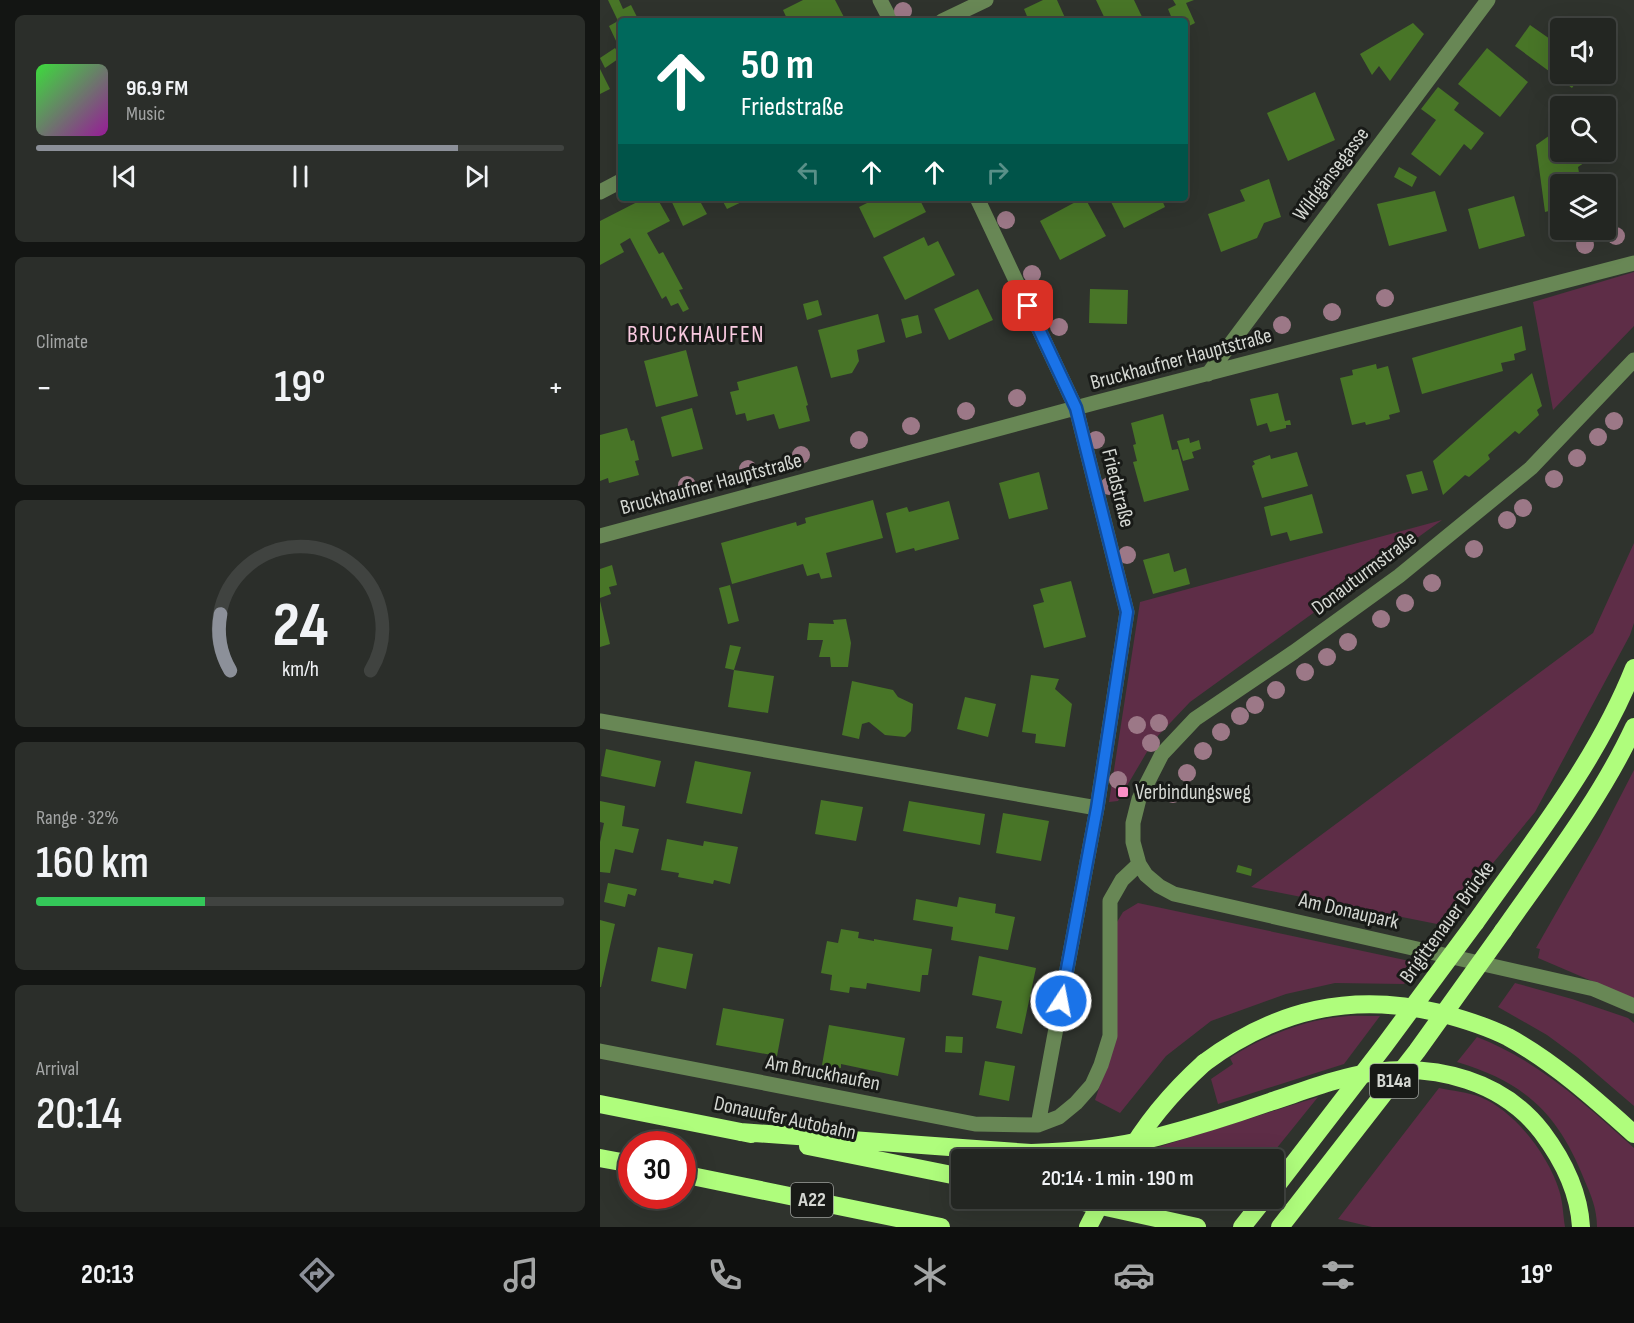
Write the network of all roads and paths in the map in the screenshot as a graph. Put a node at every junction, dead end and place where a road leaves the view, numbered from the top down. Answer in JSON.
{"nodes":[{"id":1,"x":880,"y":0,"type":"edge"},
{"id":2,"x":986,"y":0,"type":"edge"},
{"id":3,"x":1488,"y":0,"type":"edge"},
{"id":4,"x":889,"y":18,"type":"edge"},
{"id":5,"x":948,"y":18,"type":"edge"},
{"id":6,"x":618,"y":183,"type":"edge"},
{"id":7,"x":600,"y":192,"type":"edge"},
{"id":8,"x":978,"y":201,"type":"edge"},
{"id":9,"x":1634,"y":263,"type":"edge"},
{"id":10,"x":1634,"y":360,"type":"edge"},
{"id":11,"x":1208,"y":374,"type":"junction"},
{"id":12,"x":1076,"y":408,"type":"junction"},
{"id":13,"x":600,"y":536,"type":"edge"},
{"id":14,"x":1634,"y":668,"type":"edge"},
{"id":15,"x":600,"y":721,"type":"edge"},
{"id":16,"x":1634,"y":728,"type":"edge"},
{"id":17,"x":1097,"y":808,"type":"junction"},
{"id":18,"x":1138,"y":864,"type":"junction"},
{"id":19,"x":1634,"y":1006,"type":"edge"},
{"id":20,"x":600,"y":1051,"type":"edge"},
{"id":21,"x":600,"y":1104,"type":"edge"},
{"id":22,"x":1038,"y":1125,"type":"junction"},
{"id":23,"x":740,"y":1132,"type":"junction"},
{"id":24,"x":1634,"y":1134,"type":"edge"},
{"id":25,"x":1132,"y":1149,"type":"edge"},
{"id":26,"x":600,"y":1158,"type":"edge"},
{"id":27,"x":618,"y":1161,"type":"edge"},
{"id":28,"x":951,"y":1175,"type":"edge"},
{"id":29,"x":1284,"y":1176,"type":"edge"},
{"id":30,"x":696,"y":1177,"type":"edge"},
{"id":31,"x":1097,"y":1209,"type":"edge"},
{"id":32,"x":1115,"y":1209,"type":"edge"},
{"id":33,"x":1256,"y":1209,"type":"edge"},
{"id":34,"x":941,"y":1227,"type":"edge"},
{"id":35,"x":1088,"y":1227,"type":"edge"},
{"id":36,"x":1197,"y":1227,"type":"edge"},
{"id":37,"x":1242,"y":1227,"type":"edge"},
{"id":38,"x":1280,"y":1227,"type":"edge"},
{"id":39,"x":1581,"y":1227,"type":"edge"}],
"edges":[{"from":1,"to":4,"type":"street"},
{"from":2,"to":5,"type":"street"},
{"from":3,"to":11,"type":"street","name":"Wildgänsegasse"},
{"from":6,"to":7,"type":"street"},
{"from":8,"to":12,"type":"street","name":"Friedstraße"},
{"from":9,"to":11,"type":"street","name":"Bruckhaufner Hauptstraße"},
{"from":10,"to":18,"type":"street","name":"Donauturmstraße"},
{"from":11,"to":12,"type":"street","name":"Bruckhaufner Hauptstraße"},
{"from":12,"to":13,"type":"street","name":"Bruckhaufner Hauptstraße"},
{"from":12,"to":17,"type":"street","name":"Friedstraße"},
{"from":14,"to":29,"type":"highway","name":"Brigittenauer Brücke","number":"B14a","bridge":true},
{"from":15,"to":17,"type":"street"},
{"from":16,"to":38,"type":"highway","number":"B14a","bridge":true},
{"from":17,"to":22,"type":"street"},
{"from":18,"to":19,"type":"street","name":"Am Donaupark"},
{"from":18,"to":22,"type":"street"},
{"from":20,"to":22,"type":"street","name":"Am Bruckhaufen"},
{"from":21,"to":23,"type":"highway","name":"Donauufer Autobahn","number":"A22"},
{"from":23,"to":28,"type":"highway","name":"Donauufer Autobahn","number":"A22"},
{"from":23,"to":39,"type":"highway"},
{"from":24,"to":25,"type":"highway","bridge":true},
{"from":26,"to":27,"type":"highway"},
{"from":30,"to":34,"type":"highway","number":"A22"},
{"from":31,"to":35,"type":"highway","bridge":true},
{"from":32,"to":36,"type":"highway"},
{"from":33,"to":37,"type":"highway"}]}
